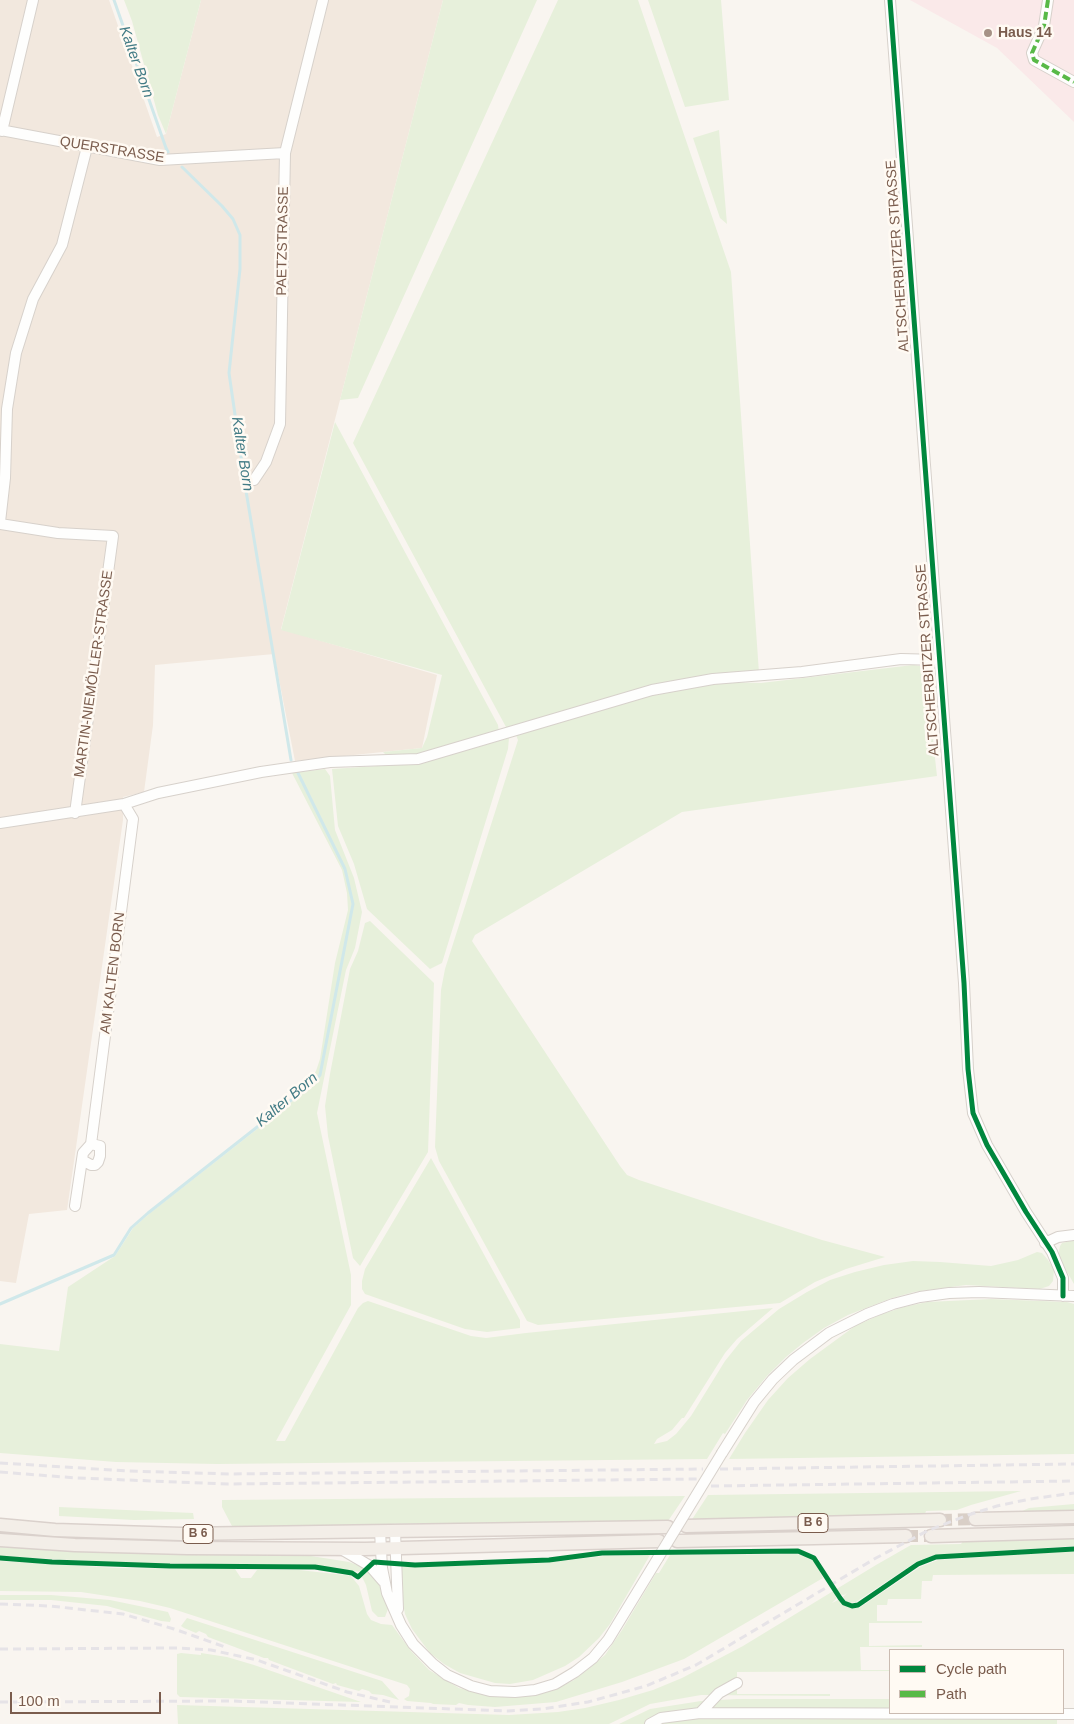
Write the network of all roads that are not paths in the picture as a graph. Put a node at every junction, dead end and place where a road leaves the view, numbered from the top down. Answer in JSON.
{"nodes":[{"id":1,"x":33,"y":0,"type":"edge"},
{"id":2,"x":323,"y":0,"type":"edge"},
{"id":3,"x":890,"y":0,"type":"edge"},
{"id":4,"x":1048,"y":0,"type":"edge"},
{"id":5,"x":1074,"y":82,"type":"edge"},
{"id":6,"x":1,"y":131,"type":"edge"},
{"id":7,"x":87,"y":147,"type":"junction"},
{"id":8,"x":285,"y":153,"type":"junction"},
{"id":9,"x":254,"y":480,"type":"dead end"},
{"id":10,"x":0,"y":523,"type":"edge"},
{"id":11,"x":939,"y":660,"type":"junction"},
{"id":12,"x":124,"y":804,"type":"junction"},
{"id":13,"x":75,"y":812,"type":"junction"},
{"id":14,"x":0,"y":823,"type":"edge"},
{"id":15,"x":91,"y":1144,"type":"junction"},
{"id":16,"x":82,"y":1160,"type":"junction"},
{"id":17,"x":75,"y":1206,"type":"dead end"},
{"id":18,"x":1074,"y":1235,"type":"edge"},
{"id":19,"x":1045,"y":1243,"type":"junction"},
{"id":20,"x":1063,"y":1296,"type":"junction"},
{"id":21,"x":1074,"y":1296,"type":"edge"},
{"id":22,"x":1074,"y":1517,"type":"edge"},
{"id":23,"x":975,"y":1519,"type":"tunnel mouth"},
{"id":24,"x":940,"y":1520,"type":"tunnel mouth"},
{"id":25,"x":0,"y":1525,"type":"edge"},
{"id":26,"x":686,"y":1526,"type":"dead end"},
{"id":27,"x":668,"y":1527,"type":"dead end"},
{"id":28,"x":380,"y":1531,"type":"junction"},
{"id":29,"x":396,"y":1531,"type":"junction"},
{"id":30,"x":1074,"y":1532,"type":"edge"},
{"id":31,"x":906,"y":1536,"type":"tunnel mouth"},
{"id":32,"x":931,"y":1536,"type":"tunnel mouth"},
{"id":33,"x":0,"y":1540,"type":"edge"},
{"id":34,"x":677,"y":1540,"type":"dead end"},
{"id":35,"x":659,"y":1541,"type":"dead end"},
{"id":36,"x":340,"y":1549,"type":"junction"},
{"id":37,"x":380,"y":1549,"type":"junction"},
{"id":38,"x":396,"y":1549,"type":"junction"},
{"id":39,"x":385,"y":1582,"type":"junction"},
{"id":40,"x":398,"y":1618,"type":"junction"},
{"id":41,"x":737,"y":1683,"type":"dead end"},
{"id":42,"x":700,"y":1713,"type":"junction"},
{"id":43,"x":889,"y":1714,"type":"edge"},
{"id":44,"x":650,"y":1724,"type":"edge"}],
"edges":[{"from":1,"to":6,"type":"street"},
{"from":2,"to":8,"type":"street","name":"PAETZSTRASSE"},
{"from":3,"to":11,"type":"street","name":"ALTSCHERBITZER STRASSE"},
{"from":4,"to":5,"type":"street"},
{"from":6,"to":7,"type":"street","name":"QUERSTRASSE"},
{"from":7,"to":8,"type":"street","name":"QUERSTRASSE"},
{"from":7,"to":10,"type":"street"},
{"from":8,"to":9,"type":"street","name":"PAETZSTRASSE"},
{"from":10,"to":13,"type":"street","name":"MARTIN-NIEMÖLLER-STRASSE"},
{"from":11,"to":12,"type":"street"},
{"from":11,"to":19,"type":"street","name":"ALTSCHERBITZER STRASSE"},
{"from":12,"to":13,"type":"street"},
{"from":12,"to":15,"type":"street","name":"AM KALTEN BORN"},
{"from":13,"to":14,"type":"street"},
{"from":15,"to":16,"type":"street","name":"AM KALTEN BORN"},
{"from":15,"to":16,"type":"street","name":"AM KALTEN BORN"},
{"from":16,"to":17,"type":"street","name":"AM KALTEN BORN"},
{"from":18,"to":19,"type":"street"},
{"from":19,"to":20,"type":"street","name":"ALTSCHERBITZER STRASSE"},
{"from":20,"to":21,"type":"street"},
{"from":20,"to":40,"type":"street","bridge":true},
{"from":22,"to":23,"type":"main road"},
{"from":24,"to":26,"type":"main road","number":"B 6"},
{"from":25,"to":28,"type":"main road","number":"B 6"},
{"from":27,"to":29,"type":"main road","number":"B 6"},
{"from":28,"to":29,"type":"main road","number":"B 6"},
{"from":28,"to":37,"type":"street"},
{"from":29,"to":38,"type":"street"},
{"from":30,"to":32,"type":"main road"},
{"from":31,"to":34,"type":"main road","number":"B 6"},
{"from":33,"to":36,"type":"main road","number":"B 6"},
{"from":35,"to":38,"type":"main road","number":"B 6"},
{"from":36,"to":37,"type":"main road","number":"B 6"},
{"from":36,"to":39,"type":"street"},
{"from":37,"to":38,"type":"main road","number":"B 6"},
{"from":37,"to":39,"type":"street"},
{"from":38,"to":40,"type":"street"},
{"from":39,"to":40,"type":"street"},
{"from":41,"to":42,"type":"street"},
{"from":42,"to":43,"type":"street"},
{"from":42,"to":44,"type":"street"}]}
